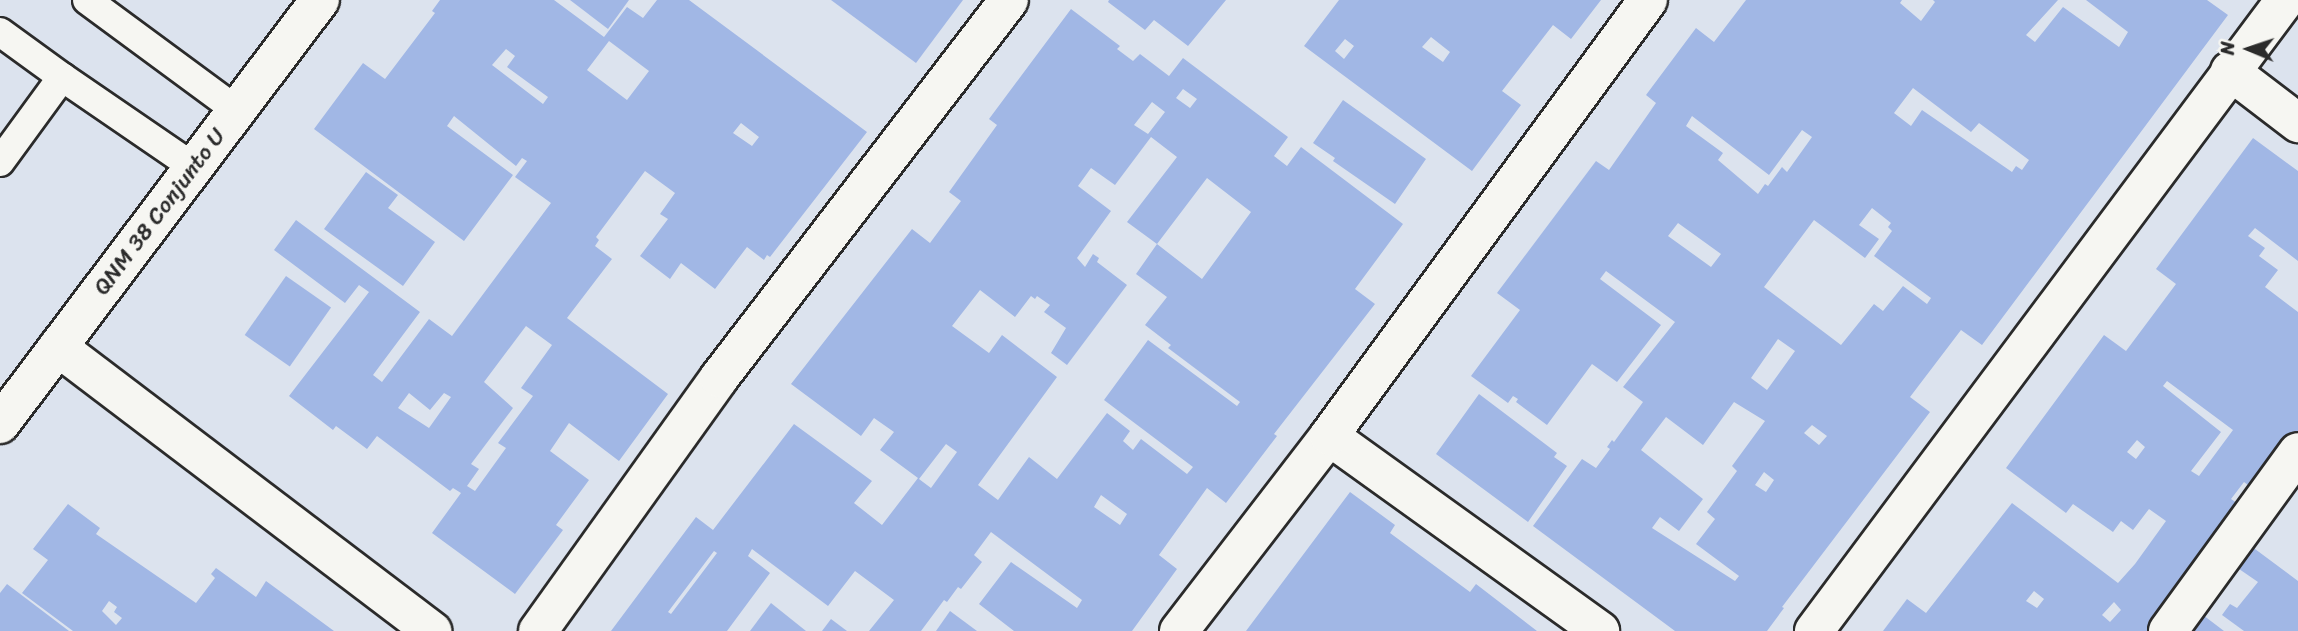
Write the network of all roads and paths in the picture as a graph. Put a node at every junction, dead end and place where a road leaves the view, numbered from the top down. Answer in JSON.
{"nodes":[{"id":1,"x":87,"y":0,"type":"edge"},
{"id":2,"x":320,"y":0,"type":"edge"},
{"id":3,"x":1009,"y":0,"type":"edge"},
{"id":4,"x":1648,"y":0,"type":"edge"},
{"id":5,"x":2286,"y":0,"type":"edge"},
{"id":6,"x":0,"y":32,"type":"edge"},
{"id":7,"x":2230,"y":71,"type":"junction"},
{"id":8,"x":62,"y":77,"type":"junction"},
{"id":9,"x":236,"y":110,"type":"junction"},
{"id":10,"x":2298,"y":123,"type":"edge"},
{"id":11,"x":0,"y":162,"type":"edge"},
{"id":12,"x":195,"y":168,"type":"junction"},
{"id":13,"x":58,"y":347,"type":"junction"},
{"id":14,"x":0,"y":424,"type":"edge"},
{"id":15,"x":1329,"y":436,"type":"junction"},
{"id":16,"x":2298,"y":452,"type":"edge"},
{"id":17,"x":432,"y":631,"type":"edge"},
{"id":18,"x":538,"y":631,"type":"edge"},
{"id":19,"x":1179,"y":631,"type":"edge"},
{"id":20,"x":1600,"y":631,"type":"edge"},
{"id":21,"x":1814,"y":631,"type":"edge"},
{"id":22,"x":2168,"y":631,"type":"edge"}],
"edges":[{"from":1,"to":9,"type":"lane"},
{"from":2,"to":9,"type":"street","name":"QNM 38 Conjunto U"},
{"from":3,"to":18,"type":"street"},
{"from":4,"to":15,"type":"street"},
{"from":5,"to":7,"type":"street"},
{"from":6,"to":8,"type":"lane"},
{"from":7,"to":10,"type":"street"},
{"from":7,"to":21,"type":"street"},
{"from":8,"to":11,"type":"lane"},
{"from":8,"to":12,"type":"lane"},
{"from":9,"to":12,"type":"street","name":"QNM 38 Conjunto U"},
{"from":12,"to":13,"type":"street","name":"QNM 38 Conjunto U"},
{"from":13,"to":14,"type":"street","name":"QNM 38 Conjunto U"},
{"from":13,"to":17,"type":"street"},
{"from":15,"to":19,"type":"street"},
{"from":15,"to":20,"type":"street"},
{"from":16,"to":22,"type":"street"}]}
